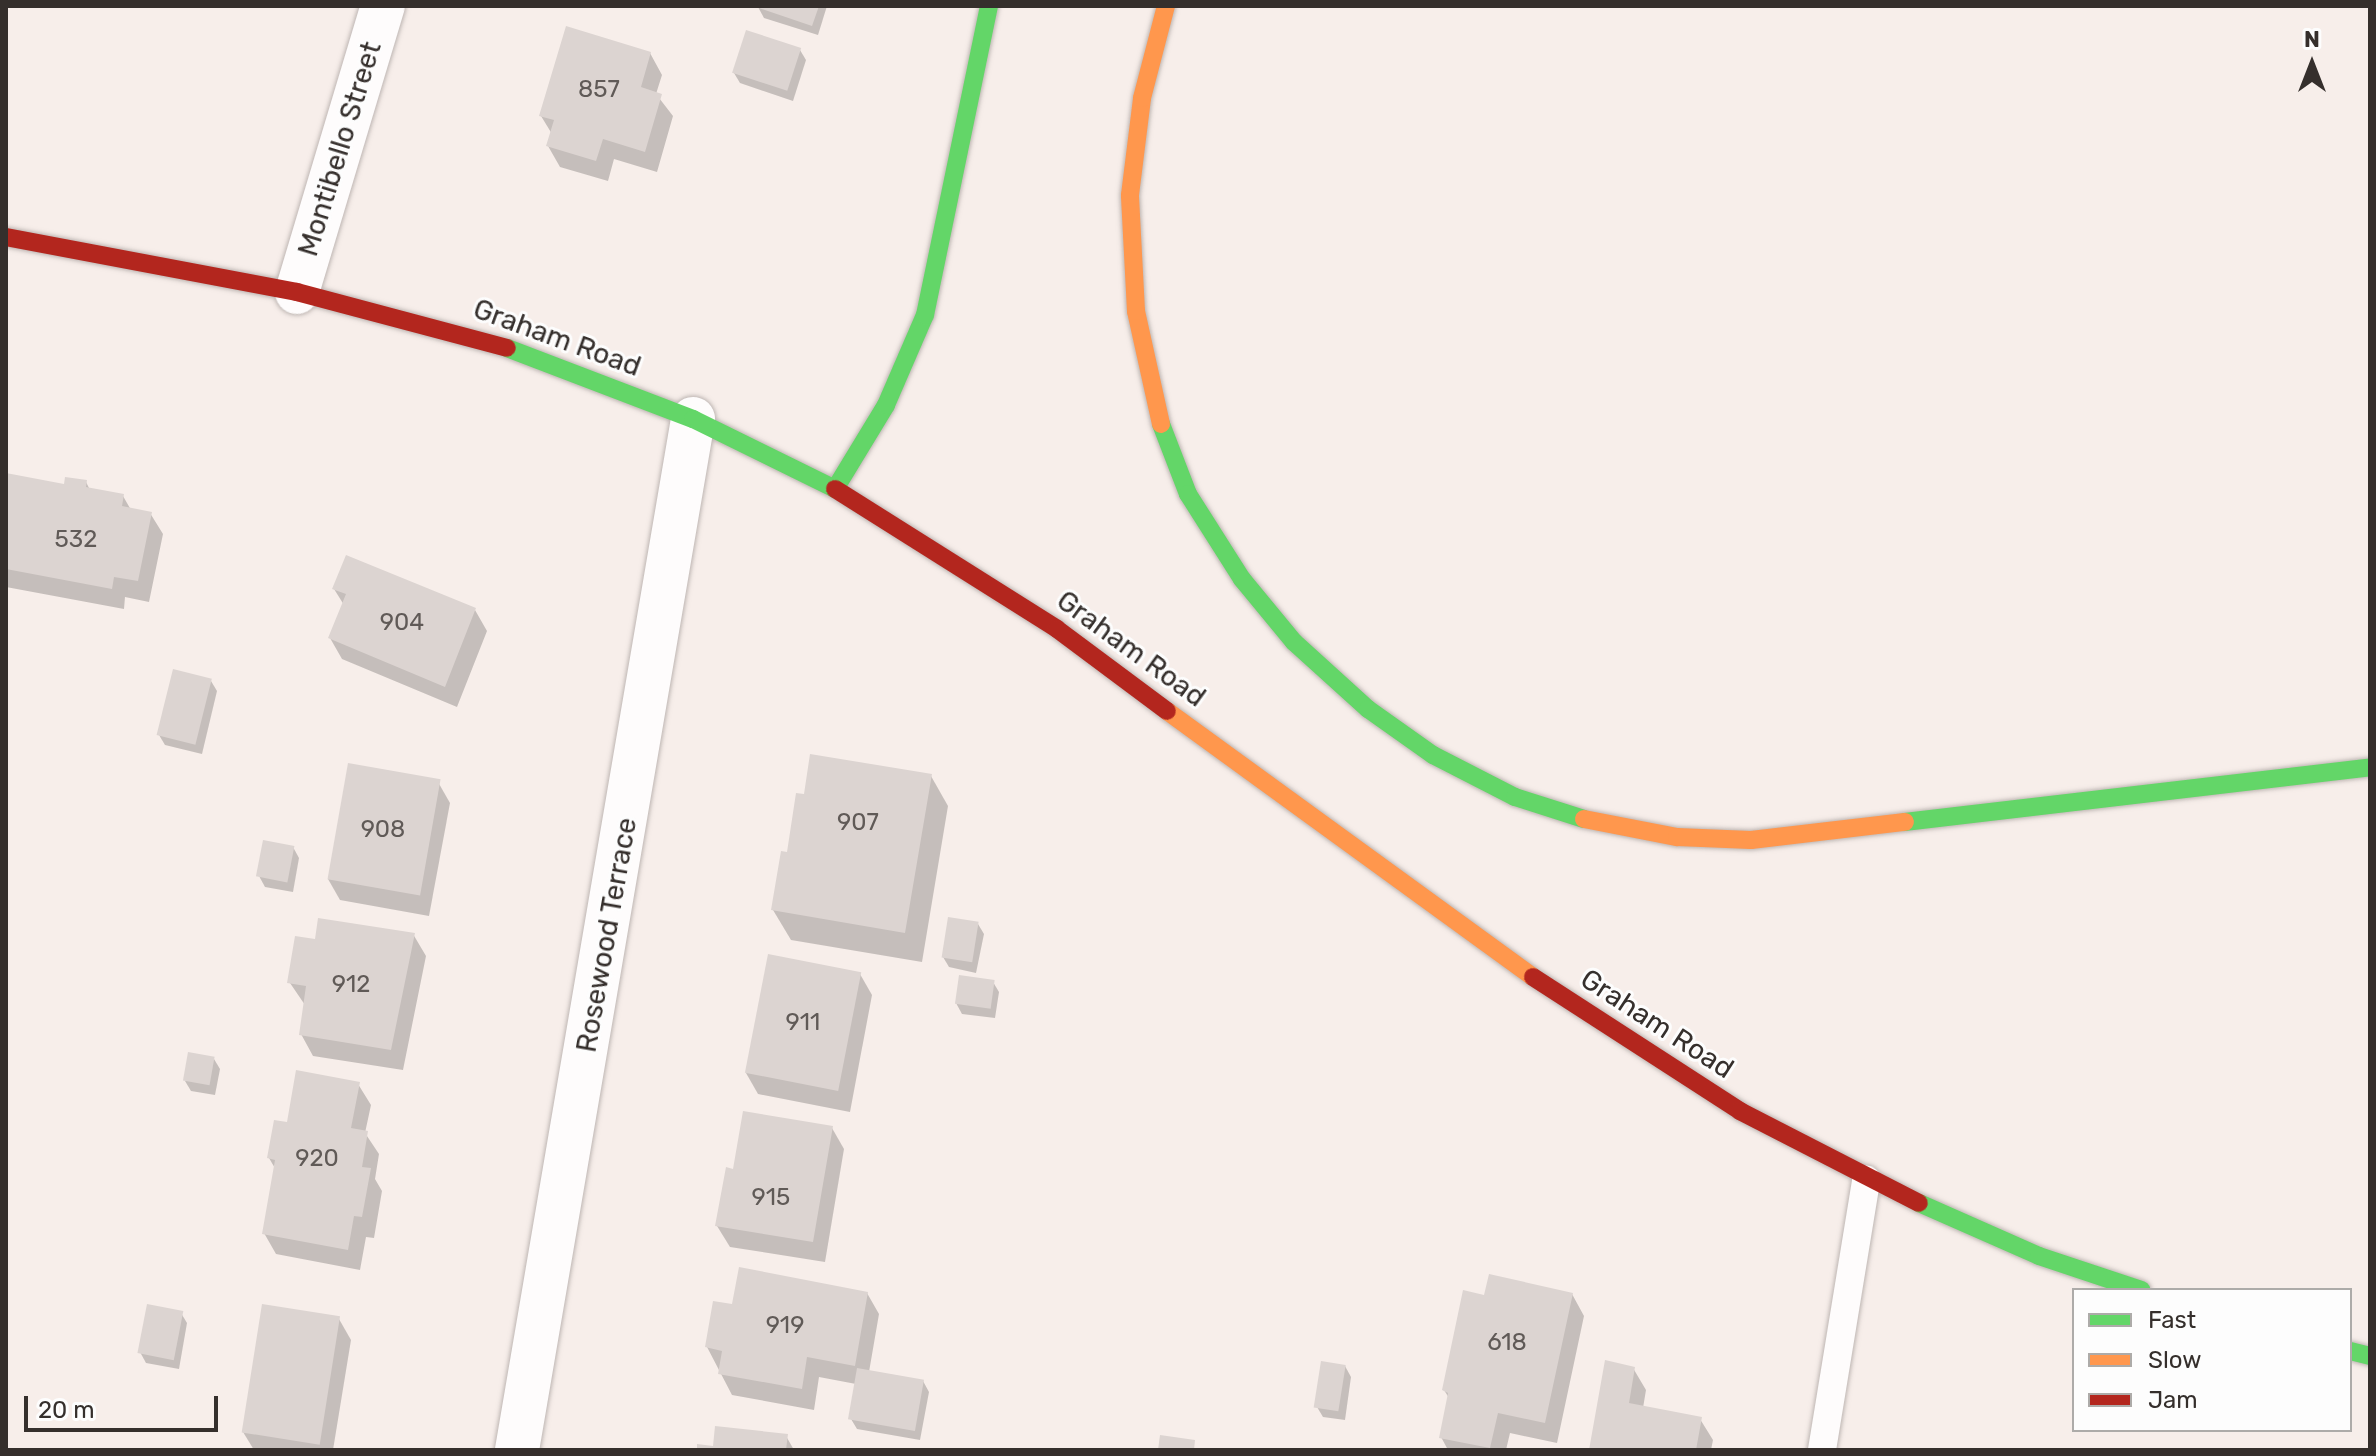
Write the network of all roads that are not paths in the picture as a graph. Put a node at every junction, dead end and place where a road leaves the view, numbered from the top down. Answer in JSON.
{"nodes":[{"id":1,"x":383,"y":6,"type":"edge"},
{"id":2,"x":989,"y":6,"type":"edge"},
{"id":3,"x":1166,"y":6,"type":"edge"},
{"id":4,"x":6,"y":237,"type":"edge"},
{"id":5,"x":297,"y":292,"type":"junction"},
{"id":6,"x":693,"y":419,"type":"junction"},
{"id":7,"x":835,"y":489,"type":"junction"},
{"id":8,"x":2370,"y":767,"type":"edge"},
{"id":9,"x":1866,"y":1180,"type":"junction"},
{"id":10,"x":2135,"y":1288,"type":"edge"},
{"id":11,"x":517,"y":1450,"type":"edge"},
{"id":12,"x":1822,"y":1450,"type":"edge"}],
"edges":[{"from":1,"to":5,"type":"street","name":"Montibello Street"},
{"from":2,"to":7,"type":"main road"},
{"from":3,"to":8,"type":"main road"},
{"from":4,"to":5,"type":"main road","name":"Graham Road"},
{"from":5,"to":6,"type":"main road","name":"Graham Road"},
{"from":6,"to":7,"type":"main road","name":"Graham Road"},
{"from":6,"to":11,"type":"street","name":"Rosewood Terrace"},
{"from":7,"to":9,"type":"main road","name":"Graham Road"},
{"from":9,"to":10,"type":"main road","name":"Graham Road"},
{"from":9,"to":12,"type":"lane"}]}
